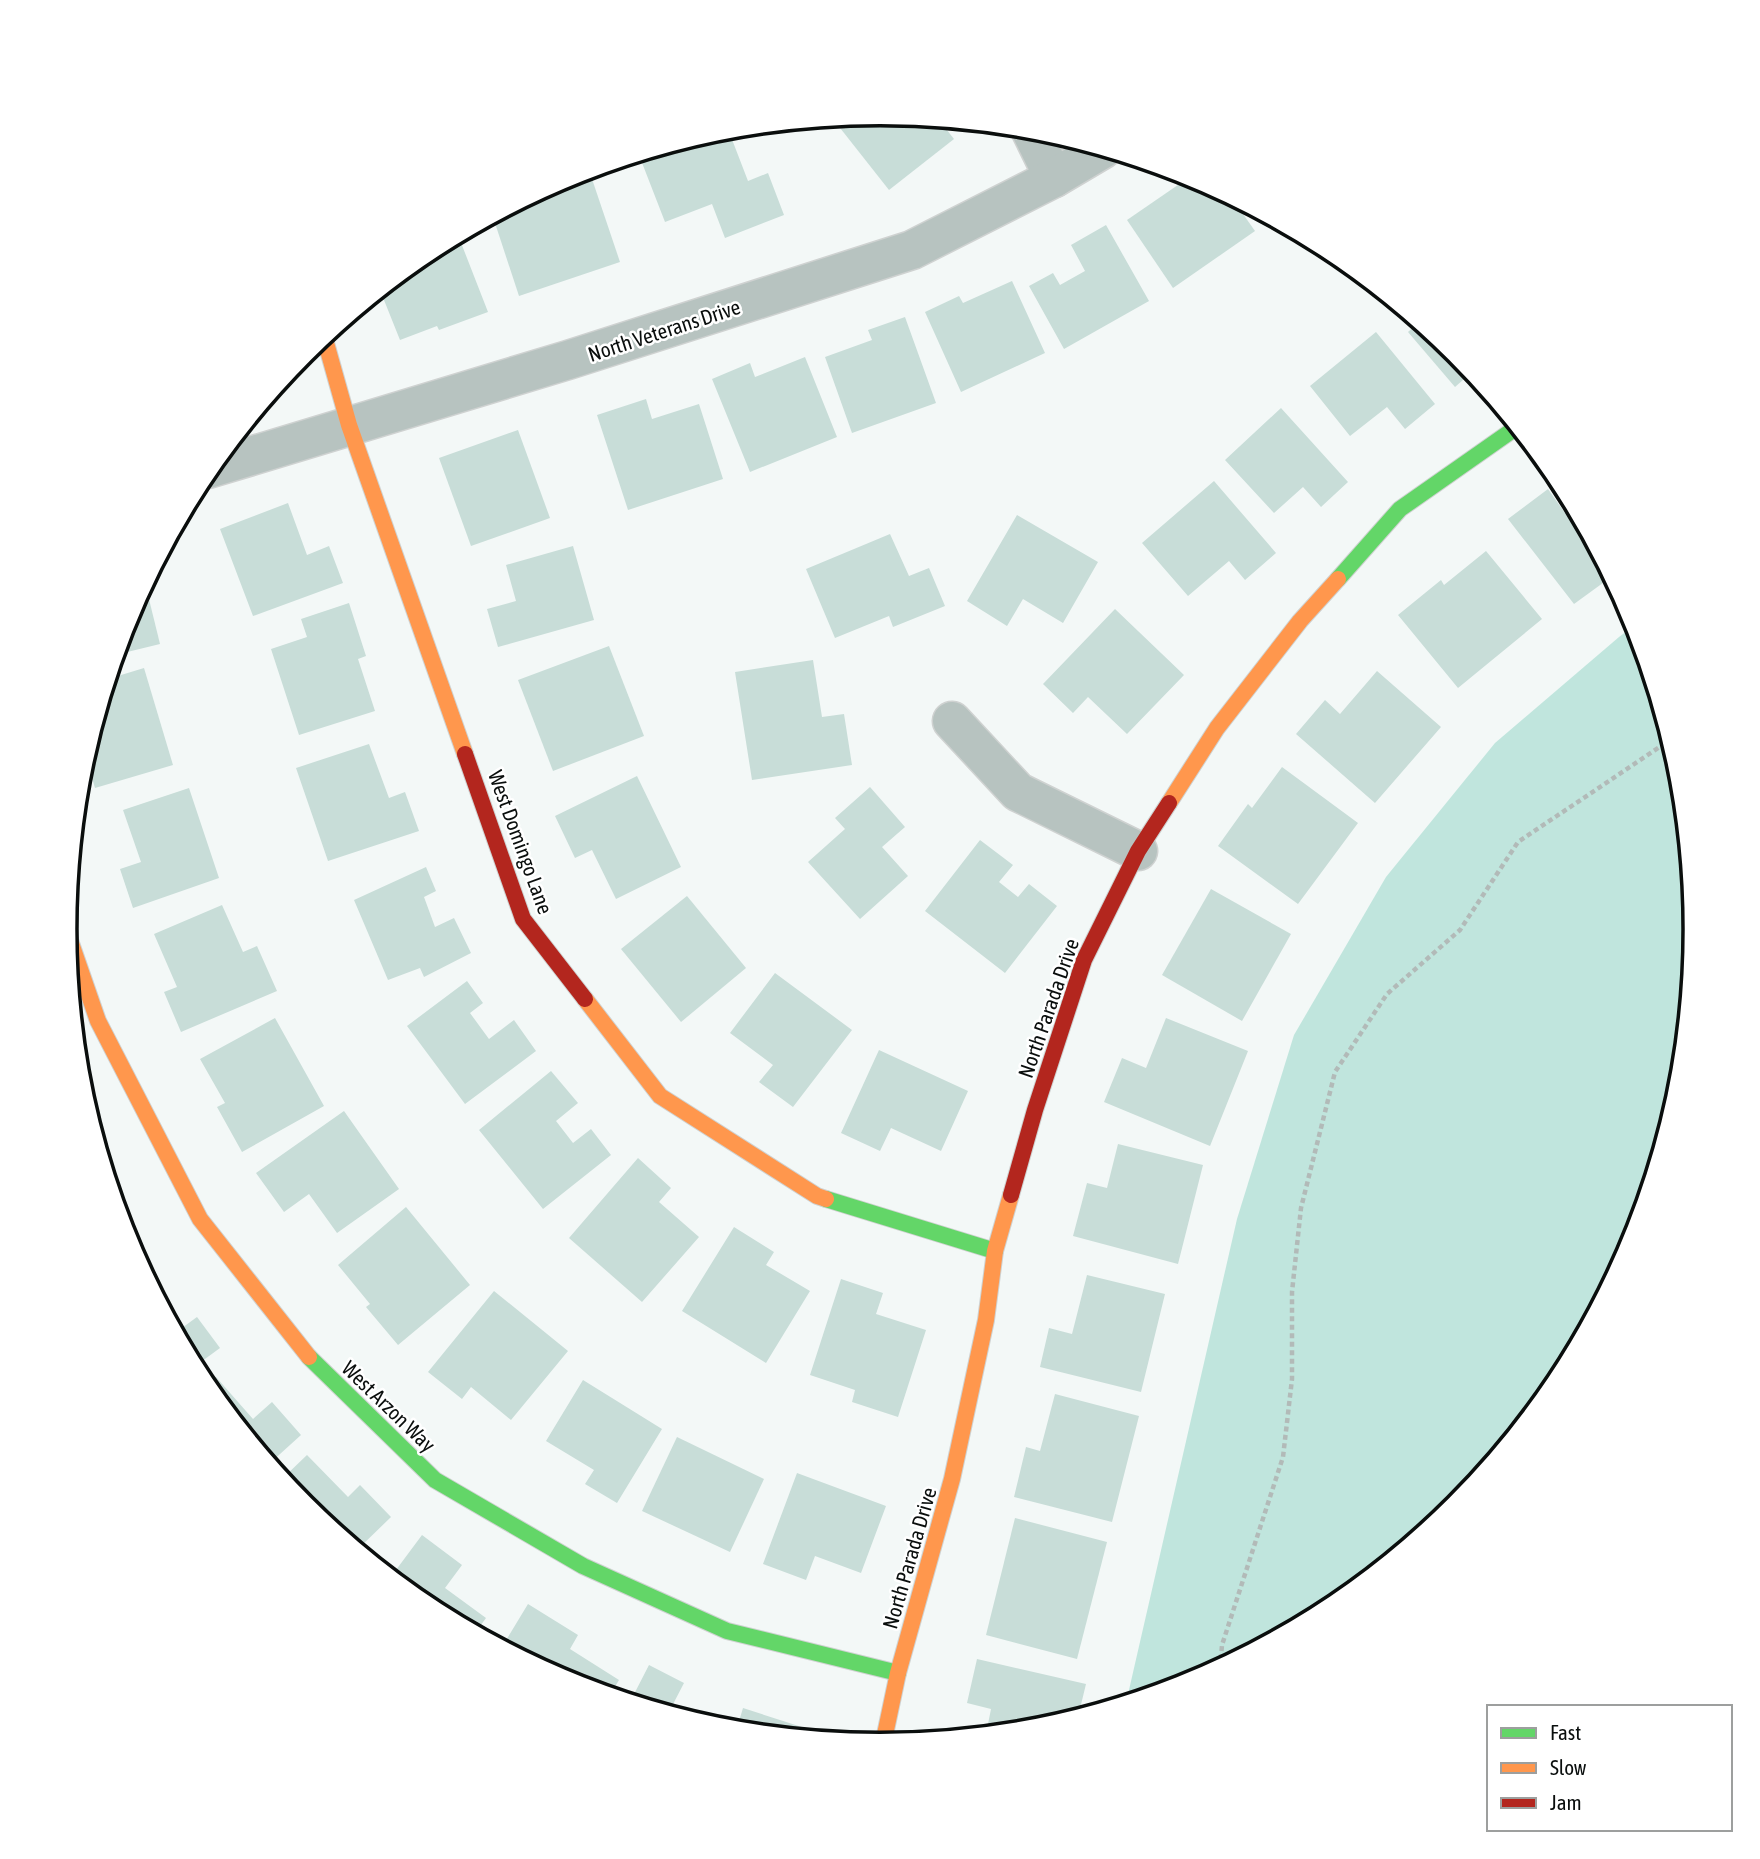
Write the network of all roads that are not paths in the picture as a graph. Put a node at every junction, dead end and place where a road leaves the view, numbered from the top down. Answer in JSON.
{"nodes":[{"id":1,"x":1036,"y":142,"type":"edge"},
{"id":2,"x":1092,"y":155,"type":"edge"},
{"id":3,"x":1054,"y":178,"type":"junction"},
{"id":4,"x":327,"y":348,"type":"edge"},
{"id":5,"x":349,"y":425,"type":"junction"},
{"id":6,"x":1510,"y":432,"type":"edge"},
{"id":7,"x":227,"y":463,"type":"edge"},
{"id":8,"x":951,"y":721,"type":"dead end"},
{"id":9,"x":1138,"y":851,"type":"junction"},
{"id":10,"x":78,"y":964,"type":"edge"},
{"id":11,"x":995,"y":1251,"type":"junction"},
{"id":12,"x":898,"y":1672,"type":"junction"},
{"id":13,"x":886,"y":1732,"type":"edge"}],
"edges":[{"from":1,"to":3,"type":"street"},
{"from":2,"to":3,"type":"street","name":"North Veterans Drive"},
{"from":3,"to":5,"type":"street","name":"North Veterans Drive"},
{"from":4,"to":5,"type":"street","name":"West Domingo Lane"},
{"from":5,"to":7,"type":"street","name":"North Veterans Drive"},
{"from":5,"to":11,"type":"street","name":"West Domingo Lane"},
{"from":6,"to":9,"type":"street","name":"North Parada Drive"},
{"from":8,"to":9,"type":"street"},
{"from":9,"to":11,"type":"street","name":"North Parada Drive"},
{"from":10,"to":12,"type":"street","name":"West Arzon Way"},
{"from":11,"to":12,"type":"street","name":"North Parada Drive"},
{"from":12,"to":13,"type":"street","name":"North Parada Drive"}]}
